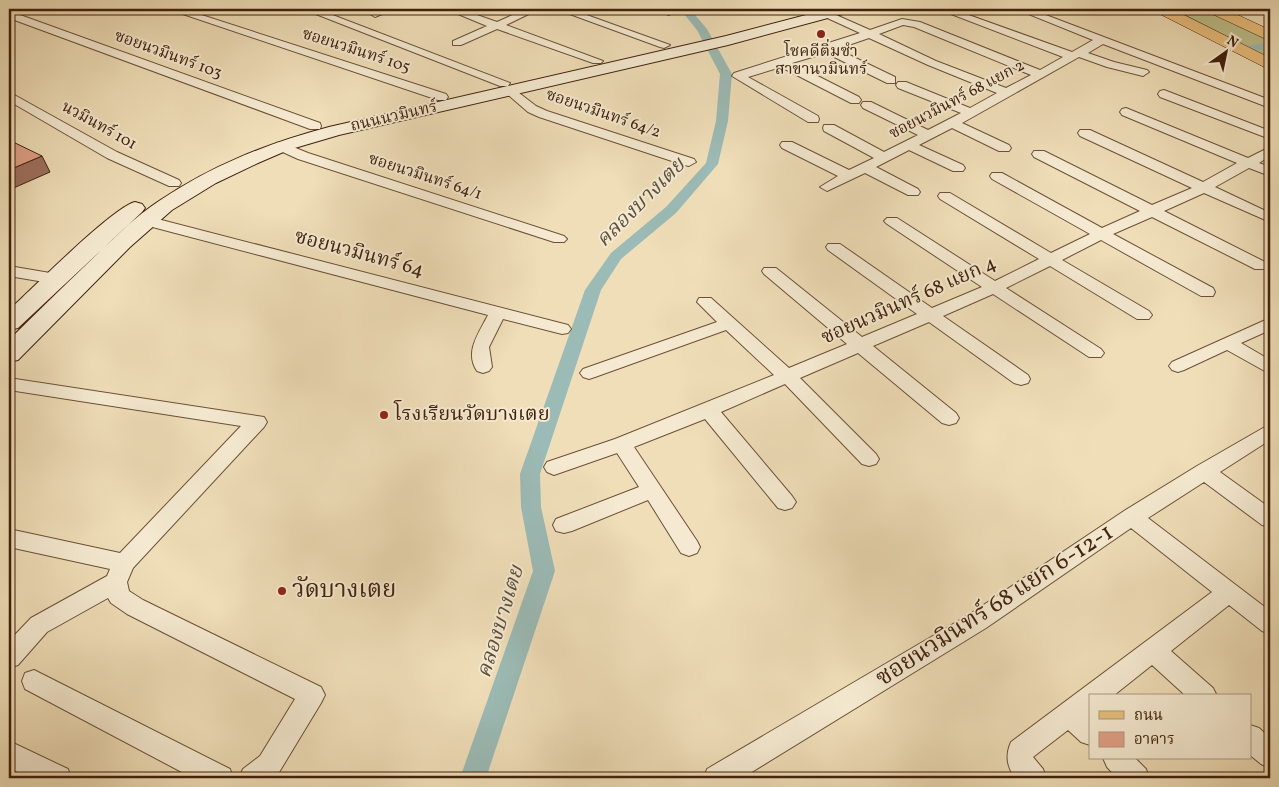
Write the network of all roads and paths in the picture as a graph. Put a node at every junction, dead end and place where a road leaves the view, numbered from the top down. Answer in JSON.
{"nodes":[{"id":1,"x":175,"y":9,"type":"edge"},
{"id":2,"x":308,"y":9,"type":"edge"},
{"id":3,"x":389,"y":9,"type":"edge"},
{"id":4,"x":451,"y":9,"type":"edge"},
{"id":5,"x":487,"y":9,"type":"edge"},
{"id":6,"x":534,"y":9,"type":"edge"},
{"id":7,"x":561,"y":9,"type":"edge"},
{"id":8,"x":845,"y":9,"type":"edge"},
{"id":9,"x":943,"y":9,"type":"edge"},
{"id":10,"x":1021,"y":9,"type":"edge"},
{"id":11,"x":1161,"y":9,"type":"edge"},
{"id":12,"x":1214,"y":9,"type":"edge"},
{"id":13,"x":820,"y":11,"type":"edge"},
{"id":14,"x":9,"y":14,"type":"edge"},
{"id":15,"x":375,"y":14,"type":"dead end"},
{"id":16,"x":470,"y":15,"type":"junction"},
{"id":17,"x":497,"y":25,"type":"junction"},
{"id":18,"x":992,"y":27,"type":"junction"},
{"id":19,"x":869,"y":34,"type":"junction"},
{"id":20,"x":1270,"y":36,"type":"edge"},
{"id":21,"x":1102,"y":40,"type":"junction"},
{"id":22,"x":701,"y":42,"type":"junction"},
{"id":23,"x":457,"y":43,"type":"dead end"},
{"id":24,"x":963,"y":44,"type":"junction"},
{"id":25,"x":664,"y":45,"type":"junction"},
{"id":26,"x":827,"y":49,"type":"junction"},
{"id":27,"x":1075,"y":55,"type":"junction"},
{"id":28,"x":597,"y":61,"type":"junction"},
{"id":29,"x":781,"y":62,"type":"junction"},
{"id":30,"x":1270,"y":65,"type":"edge"},
{"id":31,"x":1143,"y":72,"type":"dead end"},
{"id":32,"x":1040,"y":74,"type":"junction"},
{"id":33,"x":739,"y":78,"type":"joint"},
{"id":34,"x":507,"y":86,"type":"junction"},
{"id":35,"x":1005,"y":92,"type":"junction"},
{"id":36,"x":1164,"y":94,"type":"dead end"},
{"id":37,"x":9,"y":96,"type":"edge"},
{"id":38,"x":442,"y":96,"type":"junction"},
{"id":39,"x":1270,"y":104,"type":"edge"},
{"id":40,"x":970,"y":112,"type":"junction"},
{"id":41,"x":1126,"y":112,"type":"dead end"},
{"id":42,"x":813,"y":119,"type":"dead end"},
{"id":43,"x":952,"y":123,"type":"junction"},
{"id":44,"x":315,"y":126,"type":"junction"},
{"id":45,"x":829,"y":128,"type":"dead end"},
{"id":46,"x":1085,"y":133,"type":"dead end"},
{"id":47,"x":928,"y":135,"type":"junction"},
{"id":48,"x":1270,"y":135,"type":"edge"},
{"id":49,"x":787,"y":144,"type":"dead end"},
{"id":50,"x":908,"y":145,"type":"junction"},
{"id":51,"x":281,"y":146,"type":"junction"},
{"id":52,"x":1004,"y":148,"type":"dead end"},
{"id":53,"x":1270,"y":151,"type":"edge"},
{"id":54,"x":1039,"y":154,"type":"dead end"},
{"id":55,"x":883,"y":157,"type":"junction"},
{"id":56,"x":689,"y":162,"type":"dead end"},
{"id":57,"x":1248,"y":163,"type":"junction"},
{"id":58,"x":864,"y":167,"type":"junction"},
{"id":59,"x":958,"y":168,"type":"dead end"},
{"id":60,"x":1270,"y":172,"type":"edge"},
{"id":61,"x":848,"y":176,"type":"junction"},
{"id":62,"x":997,"y":176,"type":"dead end"},
{"id":63,"x":174,"y":183,"type":"junction"},
{"id":64,"x":1205,"y":186,"type":"junction"},
{"id":65,"x":827,"y":187,"type":"dead end"},
{"id":66,"x":913,"y":192,"type":"dead end"},
{"id":67,"x":945,"y":196,"type":"dead end"},
{"id":68,"x":1152,"y":210,"type":"junction"},
{"id":69,"x":1270,"y":218,"type":"edge"},
{"id":70,"x":146,"y":221,"type":"junction"},
{"id":71,"x":892,"y":221,"type":"dead end"},
{"id":72,"x":1101,"y":234,"type":"junction"},
{"id":73,"x":559,"y":239,"type":"dead end"},
{"id":74,"x":834,"y":247,"type":"dead end"},
{"id":75,"x":1050,"y":259,"type":"junction"},
{"id":76,"x":1261,"y":266,"type":"dead end"},
{"id":77,"x":9,"y":271,"type":"edge"},
{"id":78,"x":770,"y":271,"type":"dead end"},
{"id":79,"x":56,"y":278,"type":"junction"},
{"id":80,"x":993,"y":288,"type":"junction"},
{"id":81,"x":1207,"y":292,"type":"dead end"},
{"id":82,"x":705,"y":302,"type":"dead end"},
{"id":83,"x":498,"y":312,"type":"junction"},
{"id":84,"x":930,"y":315,"type":"junction"},
{"id":85,"x":1143,"y":315,"type":"dead end"},
{"id":86,"x":1270,"y":322,"type":"edge"},
{"id":87,"x":9,"y":323,"type":"edge"},
{"id":88,"x":727,"y":324,"type":"junction"},
{"id":89,"x":562,"y":329,"type":"dead end"},
{"id":90,"x":1228,"y":343,"type":"junction"},
{"id":91,"x":863,"y":345,"type":"junction"},
{"id":92,"x":1095,"y":353,"type":"dead end"},
{"id":93,"x":9,"y":354,"type":"edge"},
{"id":94,"x":1178,"y":366,"type":"dead end"},
{"id":95,"x":483,"y":368,"type":"dead end"},
{"id":96,"x":1270,"y":368,"type":"edge"},
{"id":97,"x":589,"y":373,"type":"dead end"},
{"id":98,"x":788,"y":377,"type":"junction"},
{"id":99,"x":1021,"y":379,"type":"dead end"},
{"id":100,"x":9,"y":384,"type":"edge"},
{"id":101,"x":708,"y":410,"type":"junction"},
{"id":102,"x":948,"y":418,"type":"dead end"},
{"id":103,"x":1268,"y":436,"type":"edge"},
{"id":104,"x":622,"y":444,"type":"junction"},
{"id":105,"x":869,"y":459,"type":"dead end"},
{"id":106,"x":554,"y":466,"type":"dead end"},
{"id":107,"x":1204,"y":471,"type":"junction"},
{"id":108,"x":652,"y":490,"type":"junction"},
{"id":109,"x":785,"y":502,"type":"dead end"},
{"id":110,"x":1132,"y":517,"type":"junction"},
{"id":111,"x":1270,"y":519,"type":"edge"},
{"id":112,"x":564,"y":525,"type":"dead end"},
{"id":113,"x":9,"y":538,"type":"edge"},
{"id":114,"x":689,"y":547,"type":"dead end"},
{"id":115,"x":120,"y":572,"type":"junction"},
{"id":116,"x":1229,"y":592,"type":"junction"},
{"id":117,"x":1270,"y":624,"type":"edge"},
{"id":118,"x":1153,"y":650,"type":"junction"},
{"id":119,"x":9,"y":657,"type":"edge"},
{"id":120,"x":34,"y":680,"type":"dead end"},
{"id":121,"x":1096,"y":694,"type":"edge"},
{"id":122,"x":1202,"y":694,"type":"edge"},
{"id":123,"x":1089,"y":699,"type":"edge"},
{"id":124,"x":1070,"y":714,"type":"junction"},
{"id":125,"x":1089,"y":732,"type":"edge"},
{"id":126,"x":1252,"y":739,"type":"edge"},
{"id":127,"x":9,"y":754,"type":"edge"},
{"id":128,"x":1270,"y":755,"type":"edge"},
{"id":129,"x":1118,"y":760,"type":"edge"},
{"id":130,"x":1028,"y":772,"type":"edge"},
{"id":131,"x":58,"y":778,"type":"edge"},
{"id":132,"x":220,"y":778,"type":"edge"},
{"id":133,"x":252,"y":778,"type":"edge"},
{"id":134,"x":717,"y":778,"type":"edge"},
{"id":135,"x":1136,"y":778,"type":"edge"}],
"edges":[{"from":1,"to":38,"type":"street","name":"ซอยนวมินทร์ 105"},
{"from":2,"to":34,"type":"street"},
{"from":3,"to":15,"type":"street"},
{"from":4,"to":16,"type":"street"},
{"from":5,"to":16,"type":"street"},
{"from":6,"to":17,"type":"street"},
{"from":7,"to":25,"type":"street"},
{"from":8,"to":13,"type":"main road","name":"ถนนนวมินทร์"},
{"from":9,"to":18,"type":"street"},
{"from":10,"to":21,"type":"street"},
{"from":11,"to":30,"type":"main road"},
{"from":12,"to":20,"type":"main road"},
{"from":13,"to":19,"type":"street"},
{"from":13,"to":22,"type":"main road","name":"ถนนนวมินทร์"},
{"from":14,"to":44,"type":"street","name":"ซอยนวมินทร์ 103"},
{"from":16,"to":17,"type":"street"},
{"from":17,"to":23,"type":"street"},
{"from":17,"to":28,"type":"street"},
{"from":18,"to":24,"type":"street"},
{"from":18,"to":27,"type":"street"},
{"from":19,"to":24,"type":"street"},
{"from":19,"to":26,"type":"street"},
{"from":19,"to":35,"type":"street"},
{"from":21,"to":27,"type":"street","name":"ซอยนวมินทร์ 68 แยก 2"},
{"from":21,"to":39,"type":"street"},
{"from":22,"to":25,"type":"main road","name":"ถนนนวมินทร์"},
{"from":22,"to":34,"type":"main road","name":"ถนนนวมินทร์"},
{"from":24,"to":32,"type":"street"},
{"from":25,"to":28,"type":"main road","name":"ถนนนวมินทร์"},
{"from":26,"to":29,"type":"street"},
{"from":26,"to":40,"type":"street"},
{"from":27,"to":31,"type":"street"},
{"from":27,"to":32,"type":"street","name":"ซอยนวมินทร์ 68 แยก 2"},
{"from":28,"to":34,"type":"main road","name":"ถนนนวมินทร์"},
{"from":29,"to":33,"type":"street"},
{"from":29,"to":47,"type":"street"},
{"from":32,"to":35,"type":"street","name":"ซอยนวมินทร์ 68 แยก 2"},
{"from":33,"to":42,"type":"street"},
{"from":34,"to":38,"type":"main road","name":"ถนนนวมินทร์"},
{"from":34,"to":51,"type":"main road","name":"ถนนนวมินทร์"},
{"from":34,"to":56,"type":"street","name":"ซอยนวมินทร์ 64/2"},
{"from":35,"to":40,"type":"street","name":"ซอยนวมินทร์ 68 แยก 2"},
{"from":36,"to":48,"type":"street"},
{"from":37,"to":63,"type":"street","name":"นวมินทร์ 101"},
{"from":38,"to":44,"type":"main road","name":"ถนนนวมินทร์"},
{"from":40,"to":43,"type":"street","name":"ซอยนวมินทร์ 68 แยก 2"},
{"from":41,"to":57,"type":"street"},
{"from":43,"to":47,"type":"street","name":"ซอยนวมินทร์ 68 แยก 2"},
{"from":43,"to":52,"type":"street"},
{"from":44,"to":63,"type":"main road","name":"ถนนนวมินทร์"},
{"from":45,"to":55,"type":"street"},
{"from":46,"to":64,"type":"street"},
{"from":47,"to":50,"type":"street","name":"ซอยนวมินทร์ 68 แยก 2"},
{"from":49,"to":61,"type":"street"},
{"from":50,"to":55,"type":"street","name":"ซอยนวมินทร์ 68 แยก 2"},
{"from":50,"to":59,"type":"street"},
{"from":51,"to":70,"type":"main road","name":"ถนนนวมินทร์"},
{"from":51,"to":73,"type":"street","name":"ซอยนวมินทร์ 64/1"},
{"from":53,"to":57,"type":"street","name":"ซอยนวมินทร์ 68 แยก 4"},
{"from":54,"to":68,"type":"street"},
{"from":55,"to":58,"type":"street","name":"ซอยนวมินทร์ 68 แยก 2"},
{"from":57,"to":60,"type":"street"},
{"from":57,"to":64,"type":"street","name":"ซอยนวมินทร์ 68 แยก 4"},
{"from":58,"to":61,"type":"street","name":"ซอยนวมินทร์ 68 แยก 2"},
{"from":58,"to":66,"type":"street"},
{"from":61,"to":65,"type":"street","name":"ซอยนวมินทร์ 68 แยก 2"},
{"from":62,"to":72,"type":"street"},
{"from":63,"to":79,"type":"main road","name":"ถนนนวมินทร์"},
{"from":64,"to":68,"type":"street","name":"ซอยนวมินทร์ 68 แยก 4"},
{"from":64,"to":69,"type":"street"},
{"from":67,"to":75,"type":"street"},
{"from":68,"to":72,"type":"street","name":"ซอยนวมินทร์ 68 แยก 4"},
{"from":68,"to":76,"type":"street"},
{"from":70,"to":83,"type":"street","name":"ซอยนวมินทร์ 64"},
{"from":70,"to":93,"type":"main road","name":"ถนนนวมินทร์"},
{"from":71,"to":80,"type":"street"},
{"from":72,"to":75,"type":"street","name":"ซอยนวมินทร์ 68 แยก 4"},
{"from":72,"to":81,"type":"street"},
{"from":74,"to":84,"type":"street"},
{"from":75,"to":80,"type":"street","name":"ซอยนวมินทร์ 68 แยก 4"},
{"from":75,"to":85,"type":"street"},
{"from":77,"to":79,"type":"street"},
{"from":78,"to":91,"type":"street"},
{"from":79,"to":87,"type":"main road","name":"ถนนนวมินทร์"},
{"from":80,"to":84,"type":"street","name":"ซอยนวมินทร์ 68 แยก 4"},
{"from":80,"to":92,"type":"street"},
{"from":82,"to":88,"type":"street"},
{"from":83,"to":89,"type":"street","name":"ซอยนวมินทร์ 64"},
{"from":83,"to":95,"type":"street"},
{"from":84,"to":91,"type":"street","name":"ซอยนวมินทร์ 68 แยก 4"},
{"from":84,"to":99,"type":"street"},
{"from":86,"to":90,"type":"street"},
{"from":88,"to":97,"type":"street"},
{"from":88,"to":98,"type":"street"},
{"from":90,"to":94,"type":"street"},
{"from":90,"to":96,"type":"street"},
{"from":91,"to":98,"type":"street","name":"ซอยนวมินทร์ 68 แยก 4"},
{"from":91,"to":102,"type":"street"},
{"from":98,"to":101,"type":"street","name":"ซอยนวมินทร์ 68 แยก 4"},
{"from":98,"to":105,"type":"street"},
{"from":100,"to":115,"type":"street"},
{"from":101,"to":104,"type":"street","name":"ซอยนวมินทร์ 68 แยก 4"},
{"from":101,"to":109,"type":"street"},
{"from":103,"to":107,"type":"street","name":"ซอยนวมินทร์ 68 แยก 6-12-1"},
{"from":104,"to":106,"type":"street","name":"ซอยนวมินทร์ 68 แยก 4"},
{"from":104,"to":108,"type":"street"},
{"from":107,"to":110,"type":"street","name":"ซอยนวมินทร์ 68 แยก 6-12-1"},
{"from":107,"to":111,"type":"street"},
{"from":108,"to":112,"type":"street"},
{"from":108,"to":114,"type":"street"},
{"from":110,"to":116,"type":"street"},
{"from":110,"to":134,"type":"street","name":"ซอยนวมินทร์ 68 แยก 6-12-1"},
{"from":113,"to":115,"type":"street"},
{"from":115,"to":119,"type":"street"},
{"from":115,"to":133,"type":"street"},
{"from":116,"to":117,"type":"street"},
{"from":116,"to":118,"type":"street"},
{"from":118,"to":121,"type":"street"},
{"from":118,"to":122,"type":"street"},
{"from":120,"to":132,"type":"street"},
{"from":123,"to":124,"type":"street"},
{"from":124,"to":125,"type":"street"},
{"from":124,"to":130,"type":"street"},
{"from":126,"to":128,"type":"street"},
{"from":127,"to":131,"type":"street"},
{"from":129,"to":135,"type":"street"}]}
